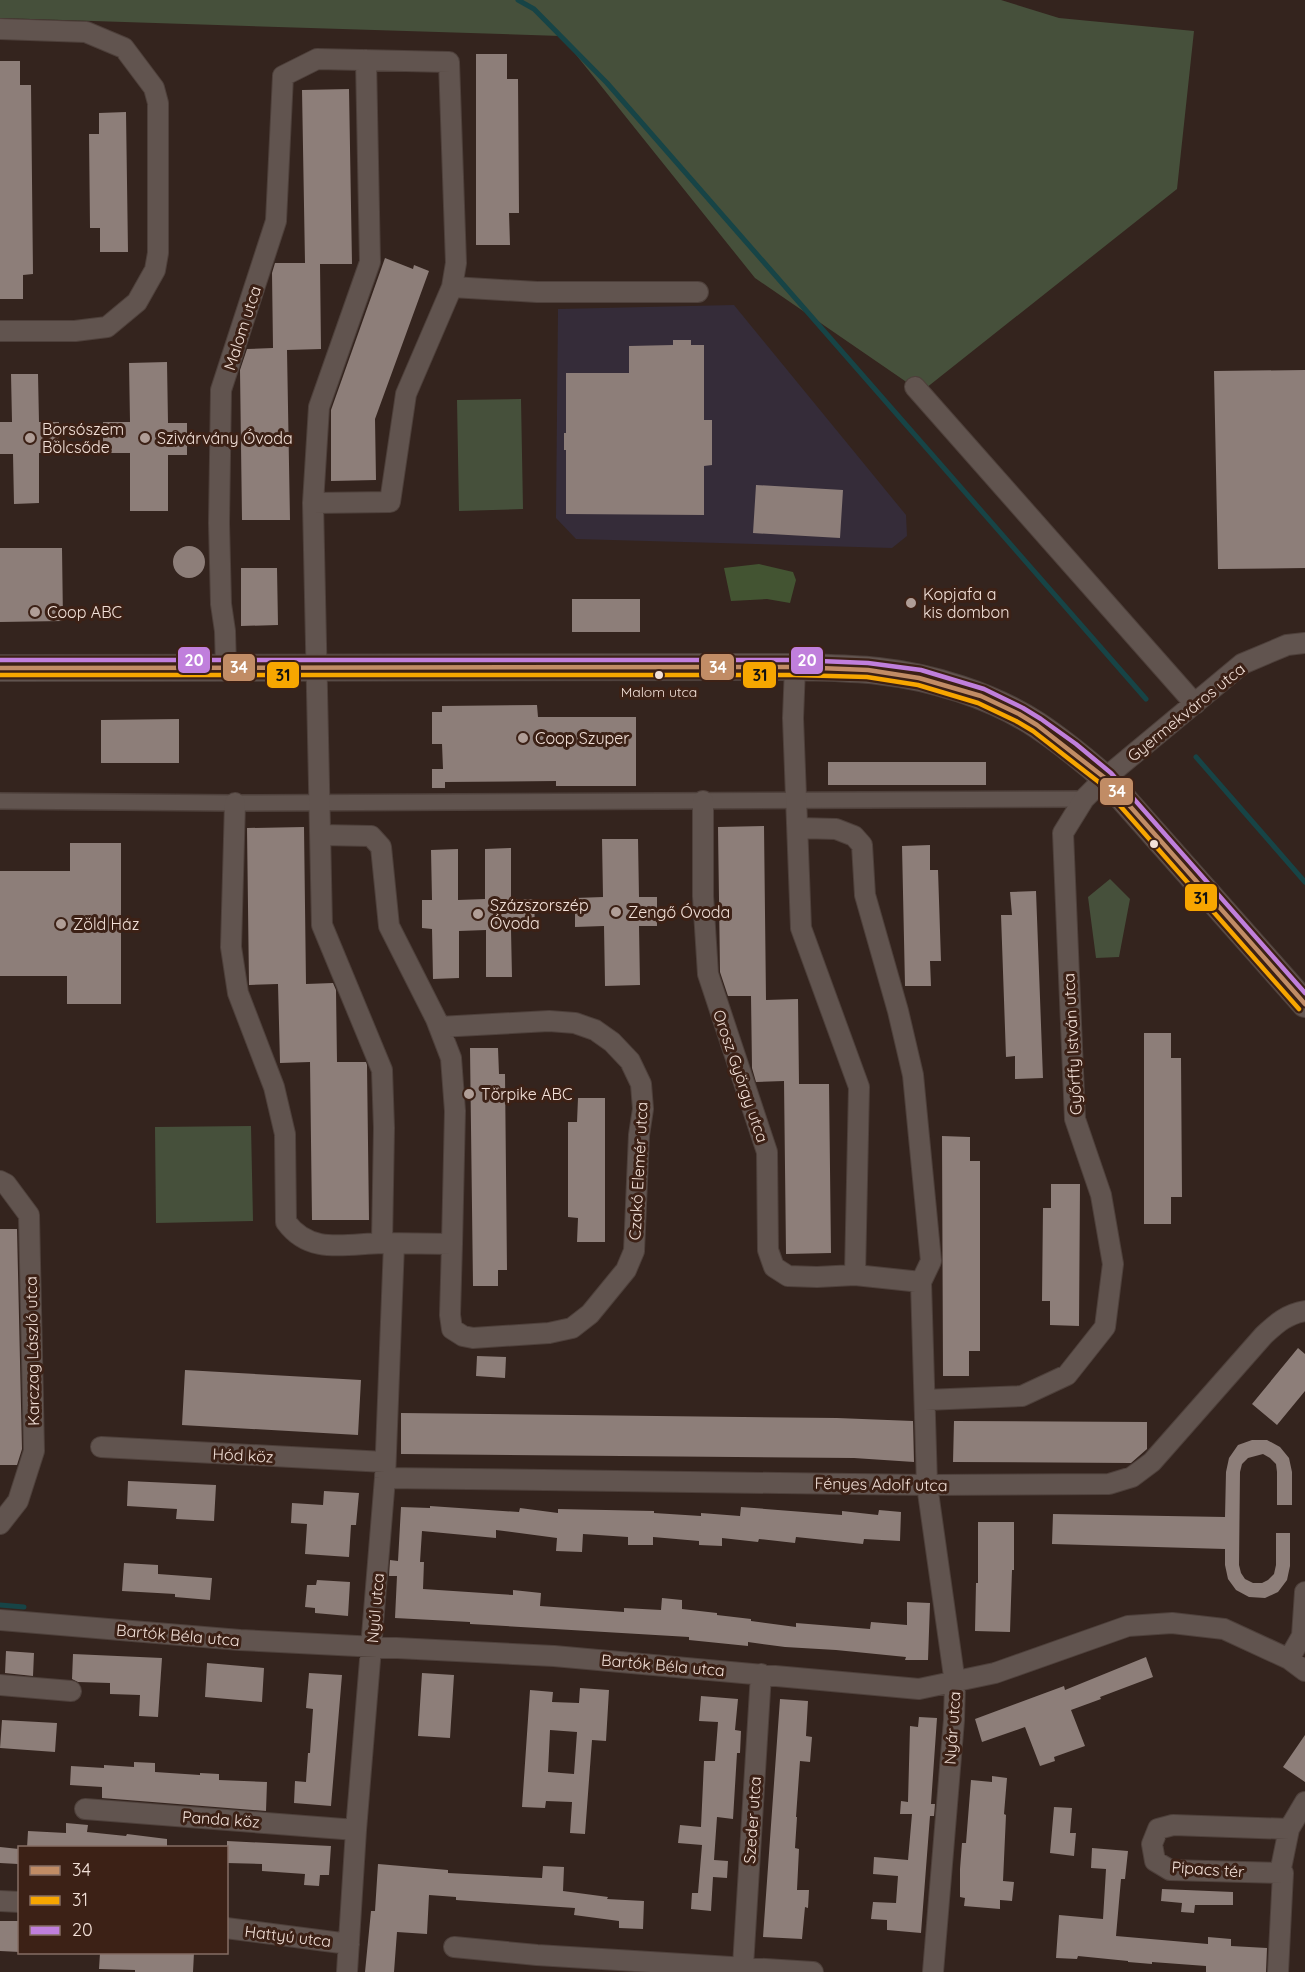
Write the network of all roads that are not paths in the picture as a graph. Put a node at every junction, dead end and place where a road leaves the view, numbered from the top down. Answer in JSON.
{"nodes":[{"id":1,"x":0,"y":29,"type":"edge"},
{"id":2,"x":366,"y":60,"type":"junction"},
{"id":3,"x":452,"y":287,"type":"junction"},
{"id":4,"x":698,"y":292,"type":"dead end"},
{"id":5,"x":0,"y":331,"type":"edge"},
{"id":6,"x":915,"y":387,"type":"dead end"},
{"id":7,"x":313,"y":503,"type":"junction"},
{"id":8,"x":1305,"y":643,"type":"edge"},
{"id":9,"x":795,"y":667,"type":"junction"},
{"id":10,"x":0,"y":668,"type":"edge"},
{"id":11,"x":226,"y":668,"type":"junction"},
{"id":12,"x":317,"y":668,"type":"junction"},
{"id":13,"x":1195,"y":704,"type":"junction"},
{"id":14,"x":1105,"y":778,"type":"junction"},
{"id":15,"x":1084,"y":799,"type":"junction"},
{"id":16,"x":797,"y":800,"type":"junction"},
{"id":17,"x":0,"y":801,"type":"edge"},
{"id":18,"x":703,"y":801,"type":"junction"},
{"id":19,"x":321,"y":803,"type":"junction"},
{"id":20,"x":235,"y":804,"type":"junction"},
{"id":21,"x":798,"y":828,"type":"junction"},
{"id":22,"x":321,"y":835,"type":"junction"},
{"id":23,"x":1305,"y":1004,"type":"edge"},
{"id":24,"x":439,"y":1026,"type":"junction"},
{"id":25,"x":0,"y":1181,"type":"edge"},
{"id":26,"x":388,"y":1244,"type":"junction"},
{"id":27,"x":452,"y":1244,"type":"junction"},
{"id":28,"x":855,"y":1275,"type":"junction"},
{"id":29,"x":921,"y":1282,"type":"junction"},
{"id":30,"x":1305,"y":1311,"type":"edge"},
{"id":31,"x":925,"y":1400,"type":"junction"},
{"id":32,"x":101,"y":1448,"type":"dead end"},
{"id":33,"x":385,"y":1470,"type":"junction"},
{"id":34,"x":927,"y":1485,"type":"junction"},
{"id":35,"x":0,"y":1524,"type":"edge"},
{"id":36,"x":1305,"y":1592,"type":"edge"},
{"id":37,"x":0,"y":1620,"type":"edge"},
{"id":38,"x":372,"y":1646,"type":"junction"},
{"id":39,"x":1289,"y":1659,"type":"junction"},
{"id":40,"x":1305,"y":1671,"type":"edge"},
{"id":41,"x":761,"y":1674,"type":"junction"},
{"id":42,"x":955,"y":1683,"type":"junction"},
{"id":43,"x":0,"y":1686,"type":"edge"},
{"id":44,"x":71,"y":1691,"type":"dead end"},
{"id":45,"x":1305,"y":1802,"type":"edge"},
{"id":46,"x":85,"y":1809,"type":"dead end"},
{"id":47,"x":1288,"y":1829,"type":"junction"},
{"id":48,"x":356,"y":1830,"type":"junction"},
{"id":49,"x":1283,"y":1873,"type":"junction"},
{"id":50,"x":0,"y":1901,"type":"edge"},
{"id":51,"x":18,"y":1902,"type":"edge"},
{"id":52,"x":228,"y":1928,"type":"edge"},
{"id":53,"x":349,"y":1944,"type":"junction"},
{"id":54,"x":454,"y":1947,"type":"dead end"},
{"id":55,"x":537,"y":1964,"type":"edge"},
{"id":56,"x":743,"y":1966,"type":"junction"},
{"id":57,"x":347,"y":1972,"type":"edge"},
{"id":58,"x":813,"y":1972,"type":"edge"},
{"id":59,"x":933,"y":1972,"type":"edge"},
{"id":60,"x":1278,"y":1972,"type":"edge"}],
"edges":[{"from":1,"to":5,"type":"street"},
{"from":2,"to":3,"type":"street","name":"Malom utca"},
{"from":2,"to":7,"type":"street"},
{"from":2,"to":11,"type":"street","name":"Malom utca"},
{"from":3,"to":4,"type":"street"},
{"from":3,"to":7,"type":"street","name":"Malom utca"},
{"from":6,"to":13,"type":"street"},
{"from":7,"to":12,"type":"street"},
{"from":8,"to":13,"type":"street","name":"Gyermekváros utca"},
{"from":9,"to":12,"type":"street"},
{"from":9,"to":14,"type":"street"},
{"from":9,"to":16,"type":"street"},
{"from":10,"to":11,"type":"street"},
{"from":11,"to":12,"type":"street"},
{"from":12,"to":19,"type":"street"},
{"from":13,"to":14,"type":"street","name":"Gyermekváros utca"},
{"from":14,"to":15,"type":"street","name":"Győrffy István utca"},
{"from":14,"to":23,"type":"street"},
{"from":15,"to":16,"type":"street"},
{"from":15,"to":31,"type":"street","name":"Győrffy István utca"},
{"from":16,"to":18,"type":"street"},
{"from":16,"to":21,"type":"street"},
{"from":17,"to":20,"type":"street"},
{"from":18,"to":19,"type":"street"},
{"from":18,"to":28,"type":"street","name":"Orosz György utca"},
{"from":19,"to":20,"type":"street"},
{"from":19,"to":22,"type":"street"},
{"from":20,"to":26,"type":"street"},
{"from":21,"to":28,"type":"street"},
{"from":21,"to":29,"type":"street"},
{"from":22,"to":24,"type":"street","name":"Czakó Elemér utca"},
{"from":22,"to":26,"type":"street"},
{"from":24,"to":27,"type":"street","name":"Czakó Elemér utca"},
{"from":24,"to":27,"type":"street","name":"Czakó Elemér utca"},
{"from":25,"to":35,"type":"street","name":"Karczag László utca"},
{"from":26,"to":27,"type":"street"},
{"from":26,"to":33,"type":"street","name":"Nyúl utca"},
{"from":28,"to":29,"type":"street","name":"Orosz György utca"},
{"from":29,"to":31,"type":"street"},
{"from":30,"to":34,"type":"street","name":"Fényes Adolf utca"},
{"from":31,"to":34,"type":"street"},
{"from":32,"to":33,"type":"street","name":"Hód köz"},
{"from":33,"to":34,"type":"street","name":"Fényes Adolf utca"},
{"from":33,"to":38,"type":"street","name":"Nyúl utca"},
{"from":34,"to":42,"type":"street","name":"Nyár utca"},
{"from":36,"to":39,"type":"street"},
{"from":37,"to":38,"type":"street","name":"Bartók Béla utca"},
{"from":38,"to":41,"type":"street","name":"Bartók Béla utca"},
{"from":38,"to":48,"type":"street","name":"Nyúl utca"},
{"from":39,"to":40,"type":"street","name":"Bartók Béla utca"},
{"from":39,"to":42,"type":"street","name":"Bartók Béla utca"},
{"from":41,"to":42,"type":"street","name":"Bartók Béla utca"},
{"from":41,"to":56,"type":"street","name":"Szeder utca"},
{"from":42,"to":59,"type":"street","name":"Nyár utca"},
{"from":43,"to":44,"type":"street"},
{"from":45,"to":47,"type":"street"},
{"from":46,"to":48,"type":"street","name":"Panda köz"},
{"from":47,"to":49,"type":"street"},
{"from":47,"to":49,"type":"street","name":"Pipacs tér"},
{"from":48,"to":53,"type":"street","name":"Nyúl utca"},
{"from":49,"to":60,"type":"street"},
{"from":50,"to":51,"type":"street"},
{"from":52,"to":53,"type":"street","name":"Hattyú utca"},
{"from":53,"to":57,"type":"street","name":"Nyúl utca"},
{"from":54,"to":55,"type":"street"},
{"from":55,"to":56,"type":"street"},
{"from":56,"to":58,"type":"street"}]}
